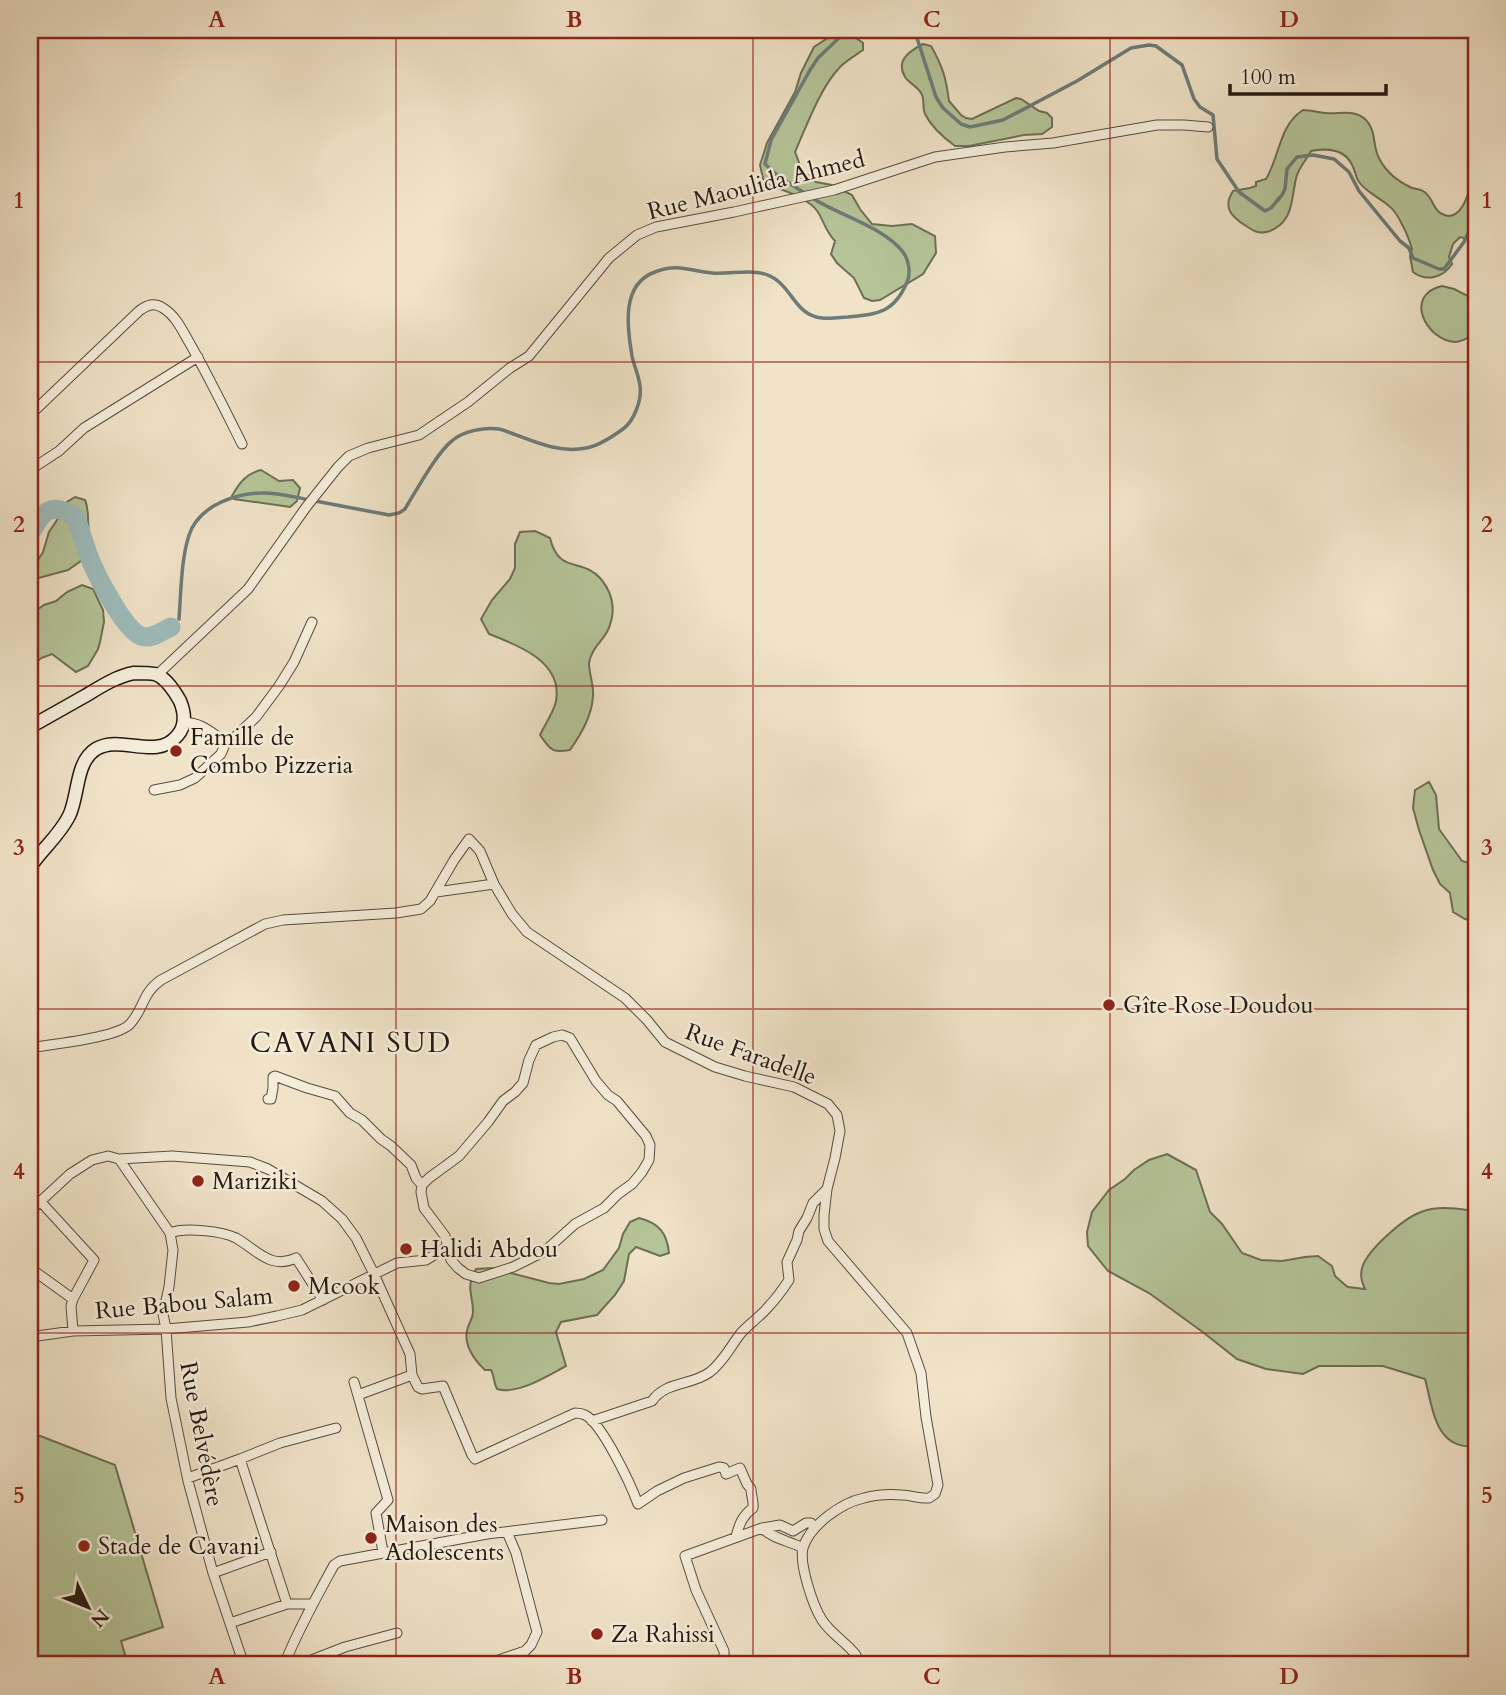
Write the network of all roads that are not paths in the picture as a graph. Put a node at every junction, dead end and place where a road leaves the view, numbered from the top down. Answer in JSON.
{"nodes":[{"id":1,"x":1208,"y":127,"type":"dead end"},
{"id":2,"x":198,"y":357,"type":"junction"},
{"id":3,"x":30,"y":415,"type":"edge"},
{"id":4,"x":242,"y":444,"type":"dead end"},
{"id":5,"x":30,"y":470,"type":"edge"},
{"id":6,"x":312,"y":622,"type":"dead end"},
{"id":7,"x":157,"y":674,"type":"junction"},
{"id":8,"x":184,"y":723,"type":"junction"},
{"id":9,"x":30,"y":727,"type":"edge"},
{"id":10,"x":226,"y":742,"type":"junction"},
{"id":11,"x":154,"y":790,"type":"dead end"},
{"id":12,"x":30,"y":867,"type":"edge"},
{"id":13,"x":494,"y":884,"type":"junction"},
{"id":14,"x":436,"y":892,"type":"junction"},
{"id":15,"x":30,"y":1048,"type":"edge"},
{"id":16,"x":268,"y":1099,"type":"dead end"},
{"id":17,"x":119,"y":1159,"type":"junction"},
{"id":18,"x":422,"y":1185,"type":"junction"},
{"id":19,"x":827,"y":1189,"type":"junction"},
{"id":20,"x":40,"y":1201,"type":"junction"},
{"id":21,"x":30,"y":1211,"type":"edge"},
{"id":22,"x":170,"y":1233,"type":"junction"},
{"id":23,"x":447,"y":1247,"type":"junction"},
{"id":24,"x":30,"y":1268,"type":"edge"},
{"id":25,"x":374,"y":1274,"type":"junction"},
{"id":26,"x":74,"y":1299,"type":"junction"},
{"id":27,"x":323,"y":1300,"type":"junction"},
{"id":28,"x":166,"y":1329,"type":"junction"},
{"id":29,"x":73,"y":1331,"type":"junction"},
{"id":30,"x":30,"y":1337,"type":"edge"},
{"id":31,"x":412,"y":1375,"type":"junction"},
{"id":32,"x":354,"y":1382,"type":"dead end"},
{"id":33,"x":358,"y":1395,"type":"junction"},
{"id":34,"x":592,"y":1420,"type":"junction"},
{"id":35,"x":336,"y":1428,"type":"dead end"},
{"id":36,"x":240,"y":1459,"type":"junction"},
{"id":37,"x":188,"y":1478,"type":"junction"},
{"id":38,"x":602,"y":1520,"type":"dead end"},
{"id":39,"x":814,"y":1527,"type":"junction"},
{"id":40,"x":762,"y":1528,"type":"junction"},
{"id":41,"x":507,"y":1532,"type":"junction"},
{"id":42,"x":736,"y":1537,"type":"junction"},
{"id":43,"x":803,"y":1548,"type":"junction"},
{"id":44,"x":271,"y":1552,"type":"junction"},
{"id":45,"x":383,"y":1552,"type":"junction"},
{"id":46,"x":213,"y":1573,"type":"junction"},
{"id":47,"x":287,"y":1604,"type":"junction"},
{"id":48,"x":313,"y":1604,"type":"junction"},
{"id":49,"x":230,"y":1623,"type":"junction"},
{"id":50,"x":397,"y":1633,"type":"dead end"},
{"id":51,"x":310,"y":1663,"type":"edge"},
{"id":52,"x":724,"y":1664,"type":"edge"},
{"id":53,"x":244,"y":1665,"type":"edge"},
{"id":54,"x":284,"y":1665,"type":"edge"},
{"id":55,"x":292,"y":1665,"type":"edge"},
{"id":56,"x":484,"y":1665,"type":"edge"},
{"id":57,"x":850,"y":1665,"type":"edge"}],
"edges":[{"from":1,"to":7,"type":"street","name":"Rue Maoulida Ahmed"},
{"from":2,"to":3,"type":"street"},
{"from":2,"to":4,"type":"street"},
{"from":2,"to":5,"type":"street"},
{"from":6,"to":10,"type":"street"},
{"from":7,"to":8,"type":"street"},
{"from":7,"to":9,"type":"street"},
{"from":8,"to":10,"type":"street"},
{"from":8,"to":12,"type":"street"},
{"from":10,"to":11,"type":"street"},
{"from":13,"to":14,"type":"street"},
{"from":13,"to":14,"type":"street","name":"Rue Faradelle"},
{"from":13,"to":19,"type":"street","name":"Rue Faradelle"},
{"from":14,"to":15,"type":"street"},
{"from":16,"to":18,"type":"street"},
{"from":17,"to":20,"type":"street"},
{"from":17,"to":22,"type":"street"},
{"from":17,"to":25,"type":"street"},
{"from":18,"to":23,"type":"street"},
{"from":18,"to":23,"type":"street"},
{"from":19,"to":34,"type":"street"},
{"from":19,"to":39,"type":"street","name":"Rue Faradelle"},
{"from":20,"to":21,"type":"street"},
{"from":20,"to":26,"type":"street"},
{"from":22,"to":27,"type":"street"},
{"from":22,"to":28,"type":"street","name":"Rue Belvédère"},
{"from":23,"to":25,"type":"street","name":"Rue Babou Salam"},
{"from":24,"to":26,"type":"street"},
{"from":25,"to":27,"type":"street","name":"Rue Babou Salam"},
{"from":25,"to":31,"type":"street"},
{"from":26,"to":29,"type":"street"},
{"from":27,"to":28,"type":"street","name":"Rue Babou Salam"},
{"from":28,"to":29,"type":"street","name":"Rue Babou Salam"},
{"from":28,"to":37,"type":"street","name":"Rue Belvédère"},
{"from":29,"to":30,"type":"street","name":"Rue Babou Salam"},
{"from":31,"to":33,"type":"street"},
{"from":31,"to":34,"type":"street"},
{"from":32,"to":33,"type":"street"},
{"from":33,"to":45,"type":"street"},
{"from":34,"to":42,"type":"street"},
{"from":35,"to":36,"type":"street"},
{"from":36,"to":37,"type":"street"},
{"from":36,"to":44,"type":"street"},
{"from":37,"to":46,"type":"street","name":"Rue Belvédère"},
{"from":38,"to":41,"type":"street"},
{"from":39,"to":40,"type":"street"},
{"from":39,"to":43,"type":"street","name":"Rue Faradelle"},
{"from":40,"to":42,"type":"street"},
{"from":40,"to":43,"type":"street"},
{"from":41,"to":45,"type":"street"},
{"from":41,"to":56,"type":"street"},
{"from":42,"to":52,"type":"street"},
{"from":43,"to":57,"type":"street"},
{"from":44,"to":46,"type":"street"},
{"from":44,"to":47,"type":"street"},
{"from":45,"to":48,"type":"street"},
{"from":46,"to":49,"type":"street","name":"Rue Belvédère"},
{"from":47,"to":48,"type":"street"},
{"from":47,"to":49,"type":"street"},
{"from":48,"to":54,"type":"street"},
{"from":49,"to":53,"type":"street","name":"Rue Belvédère"},
{"from":50,"to":51,"type":"street"},
{"from":51,"to":55,"type":"street"}]}
